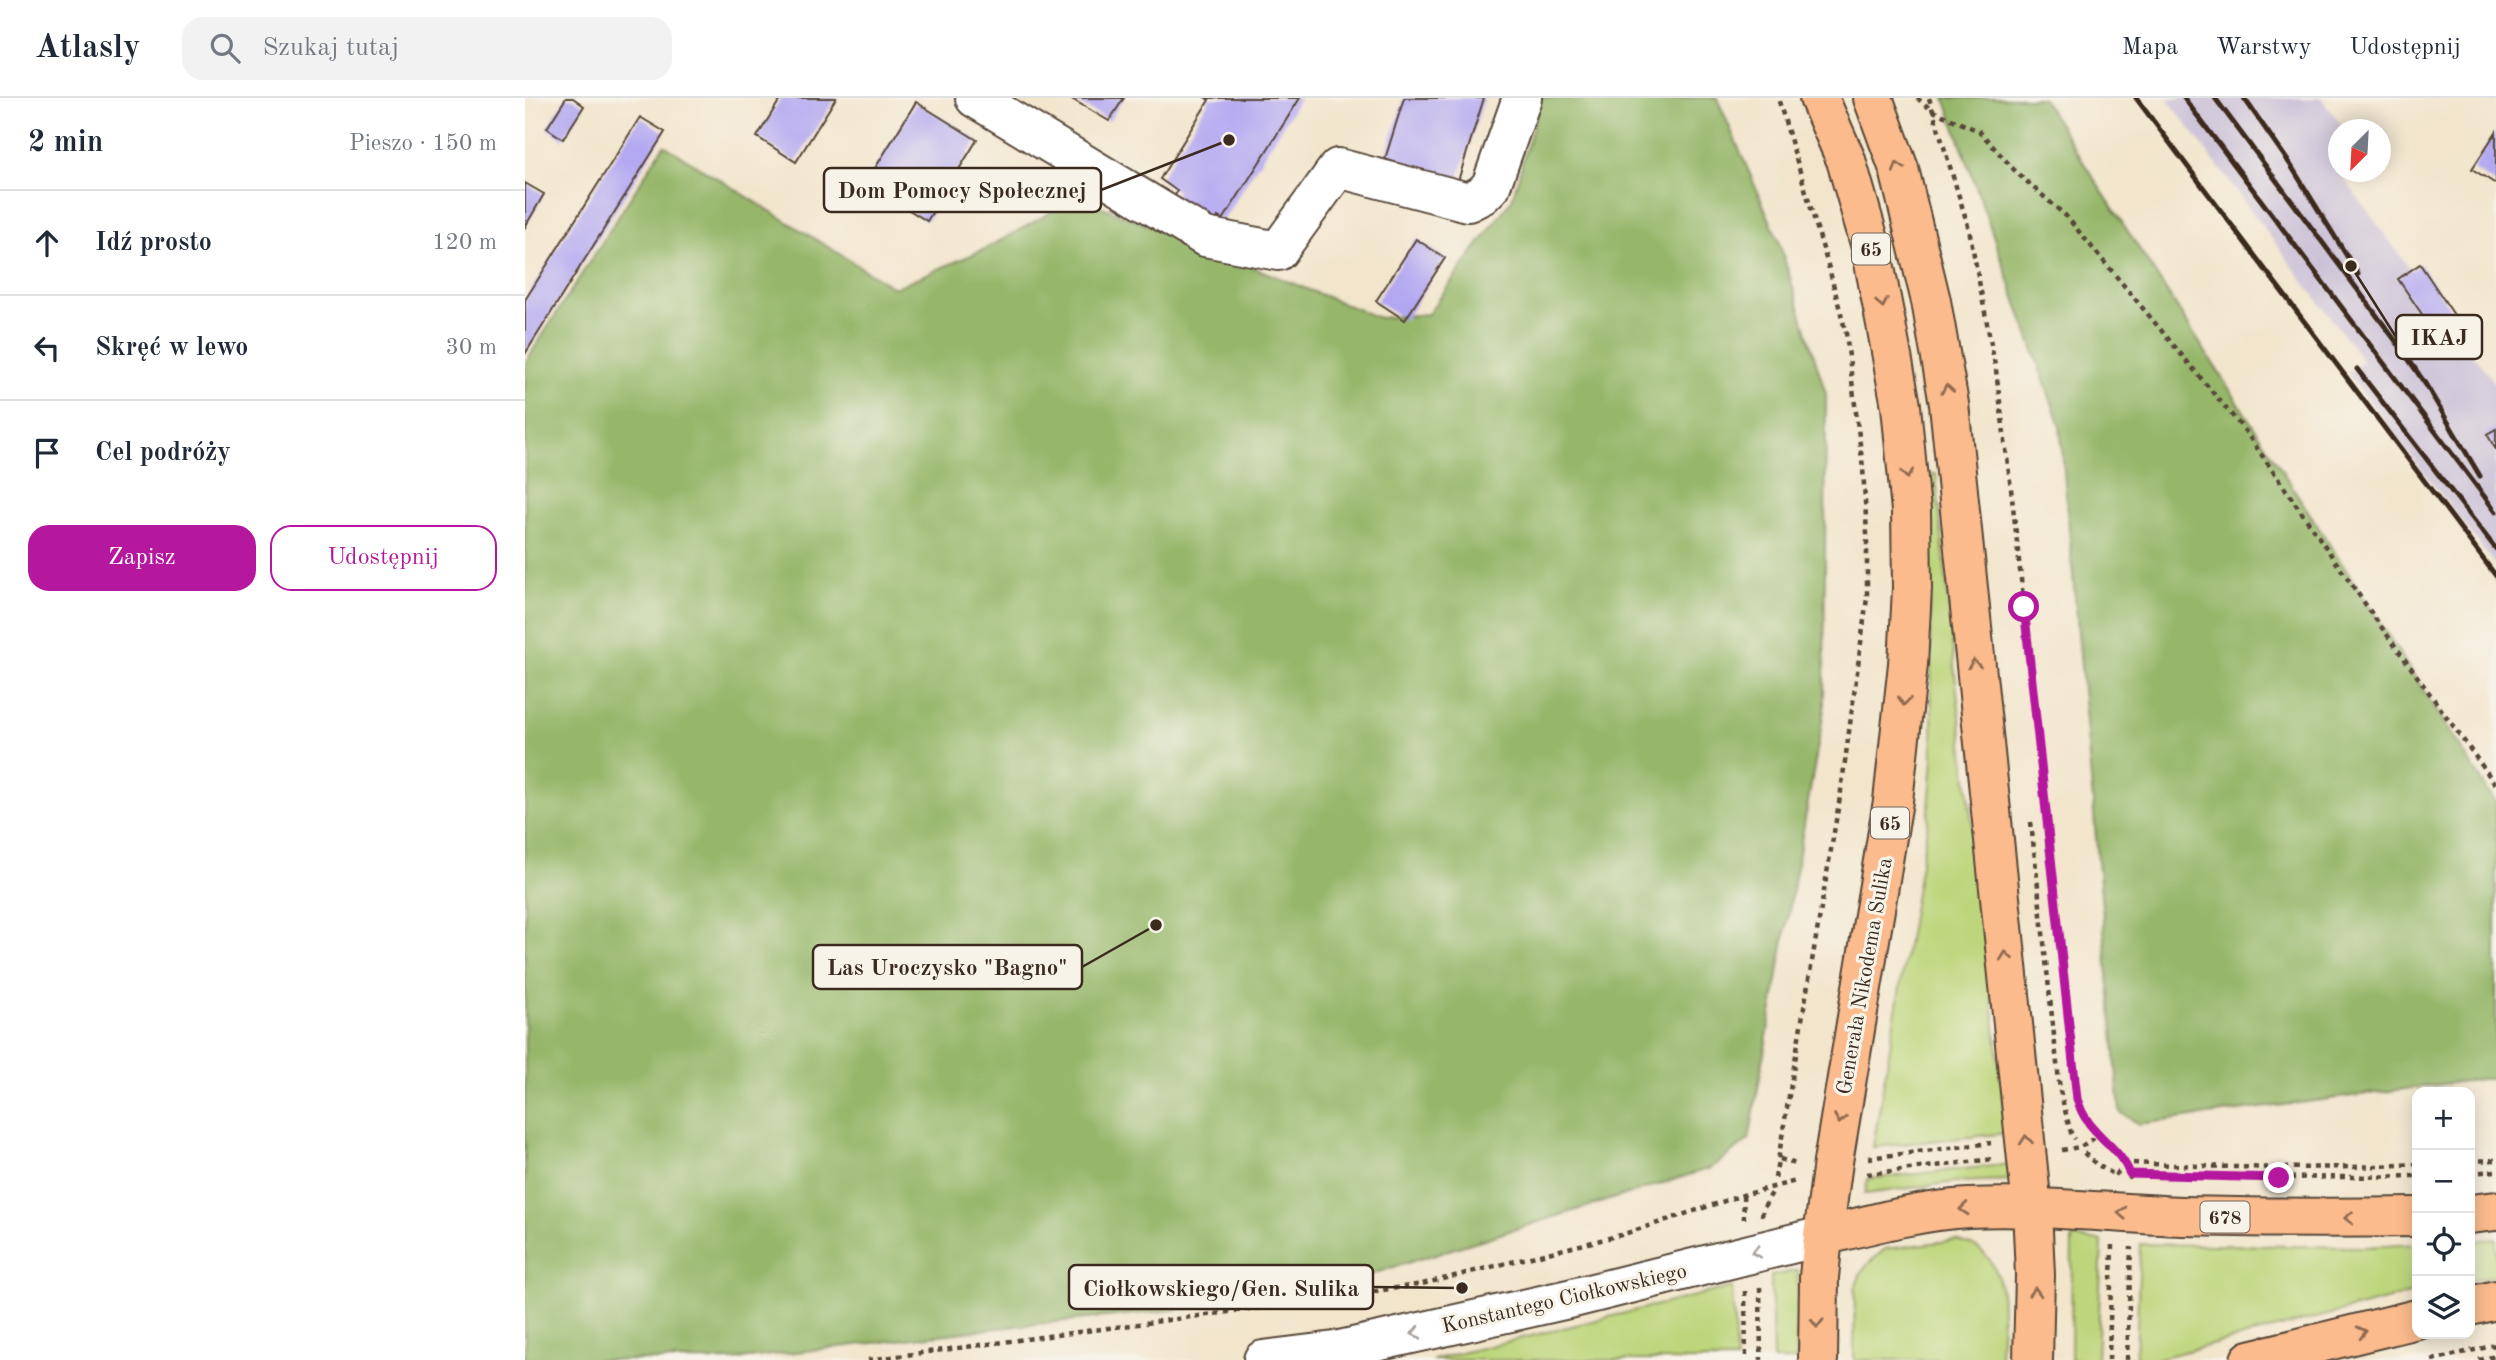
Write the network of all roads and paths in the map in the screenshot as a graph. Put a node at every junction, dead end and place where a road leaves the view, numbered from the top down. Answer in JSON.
{"nodes":[{"id":1,"x":975,"y":98,"type":"edge"},
{"id":2,"x":1522,"y":98,"type":"edge"},
{"id":3,"x":1778,"y":98,"type":"edge"},
{"id":4,"x":1819,"y":98,"type":"edge"},
{"id":5,"x":1873,"y":98,"type":"edge"},
{"id":6,"x":1917,"y":98,"type":"edge"},
{"id":7,"x":1929,"y":98,"type":"edge"},
{"id":8,"x":1933,"y":111,"type":"junction"},
{"id":9,"x":2496,"y":785,"type":"edge"},
{"id":10,"x":2071,"y":1133,"type":"dead end"},
{"id":11,"x":2058,"y":1135,"type":"dead end"},
{"id":12,"x":2099,"y":1135,"type":"junction"},
{"id":13,"x":1996,"y":1142,"type":"dead end"},
{"id":14,"x":2064,"y":1150,"type":"dead end"},
{"id":15,"x":2084,"y":1153,"type":"dead end"},
{"id":16,"x":1868,"y":1158,"type":"dead end"},
{"id":17,"x":1998,"y":1158,"type":"dead end"},
{"id":18,"x":1780,"y":1159,"type":"junction"},
{"id":19,"x":2496,"y":1160,"type":"edge"},
{"id":20,"x":2475,"y":1161,"type":"edge"},
{"id":21,"x":2133,"y":1163,"type":"dead end"},
{"id":22,"x":2412,"y":1164,"type":"edge"},
{"id":23,"x":1800,"y":1165,"type":"dead end"},
{"id":24,"x":2121,"y":1170,"type":"dead end"},
{"id":25,"x":2496,"y":1171,"type":"edge"},
{"id":26,"x":2475,"y":1173,"type":"edge"},
{"id":27,"x":1866,"y":1174,"type":"dead end"},
{"id":28,"x":2130,"y":1174,"type":"junction"},
{"id":29,"x":2412,"y":1176,"type":"edge"},
{"id":30,"x":1775,"y":1178,"type":"dead end"},
{"id":31,"x":1795,"y":1182,"type":"dead end"},
{"id":32,"x":2131,"y":1189,"type":"dead end"},
{"id":33,"x":1773,"y":1191,"type":"dead end"},
{"id":34,"x":1743,"y":1195,"type":"junction"},
{"id":35,"x":2032,"y":1208,"type":"junction"},
{"id":36,"x":2496,"y":1212,"type":"edge"},
{"id":37,"x":2475,"y":1214,"type":"edge"},
{"id":38,"x":2412,"y":1216,"type":"edge"},
{"id":39,"x":1761,"y":1221,"type":"dead end"},
{"id":40,"x":1745,"y":1228,"type":"dead end"},
{"id":41,"x":1822,"y":1236,"type":"junction"},
{"id":42,"x":2112,"y":1240,"type":"dead end"},
{"id":43,"x":2131,"y":1241,"type":"dead end"},
{"id":44,"x":1760,"y":1275,"type":"dead end"},
{"id":45,"x":1744,"y":1280,"type":"dead end"},
{"id":46,"x":2496,"y":1300,"type":"edge"},
{"id":47,"x":2475,"y":1305,"type":"edge"},
{"id":48,"x":2412,"y":1320,"type":"edge"},
{"id":49,"x":2496,"y":1345,"type":"edge"},
{"id":50,"x":2496,"y":1356,"type":"edge"},
{"id":51,"x":868,"y":1360,"type":"edge"},
{"id":52,"x":1262,"y":1360,"type":"edge"},
{"id":53,"x":1746,"y":1360,"type":"edge"},
{"id":54,"x":1761,"y":1360,"type":"edge"},
{"id":55,"x":1818,"y":1360,"type":"edge"},
{"id":56,"x":2033,"y":1360,"type":"edge"},
{"id":57,"x":2109,"y":1360,"type":"edge"},
{"id":58,"x":2127,"y":1360,"type":"edge"},
{"id":59,"x":2250,"y":1360,"type":"edge"},
{"id":60,"x":2432,"y":1360,"type":"edge"},
{"id":61,"x":2479,"y":1360,"type":"edge"}],
"edges":[{"from":1,"to":2,"type":"street"},
{"from":3,"to":18,"type":"path"},
{"from":4,"to":41,"type":"main road","name":"Generała Nikodema Sulika","number":"65","one_way":true},
{"from":35,"to":5,"type":"main road","number":"65","one_way":true},
{"from":6,"to":8,"type":"path"},
{"from":7,"to":8,"type":"path"},
{"from":8,"to":9,"type":"path"},
{"from":8,"to":12,"type":"path"},
{"from":10,"to":11,"type":"path"},
{"from":12,"to":14,"type":"path"},
{"from":12,"to":28,"type":"path"},
{"from":13,"to":16,"type":"path"},
{"from":15,"to":24,"type":"path"},
{"from":17,"to":27,"type":"path"},
{"from":18,"to":23,"type":"path"},
{"from":18,"to":30,"type":"path"},
{"from":19,"to":20,"type":"path"},
{"from":21,"to":22,"type":"path"},
{"from":25,"to":26,"type":"path"},
{"from":28,"to":29,"type":"path"},
{"from":28,"to":32,"type":"path"},
{"from":31,"to":34,"type":"path"},
{"from":33,"to":39,"type":"path"},
{"from":34,"to":40,"type":"path"},
{"from":34,"to":51,"type":"path"},
{"from":38,"to":35,"type":"main road","number":"678","one_way":true},
{"from":35,"to":41,"type":"main road","number":"678","one_way":true},
{"from":56,"to":35,"type":"main road","number":"65","one_way":true},
{"from":36,"to":37,"type":"main road"},
{"from":41,"to":52,"type":"street","name":"Konstantego Ciołkowskiego","one_way":true},
{"from":41,"to":55,"type":"main road","number":"65","one_way":true},
{"from":42,"to":57,"type":"path"},
{"from":43,"to":58,"type":"path"},
{"from":44,"to":54,"type":"path"},
{"from":45,"to":53,"type":"path"},
{"from":46,"to":47,"type":"main road"},
{"from":59,"to":48,"type":"main road","one_way":true},
{"from":49,"to":60,"type":"path"},
{"from":50,"to":61,"type":"path"}]}
